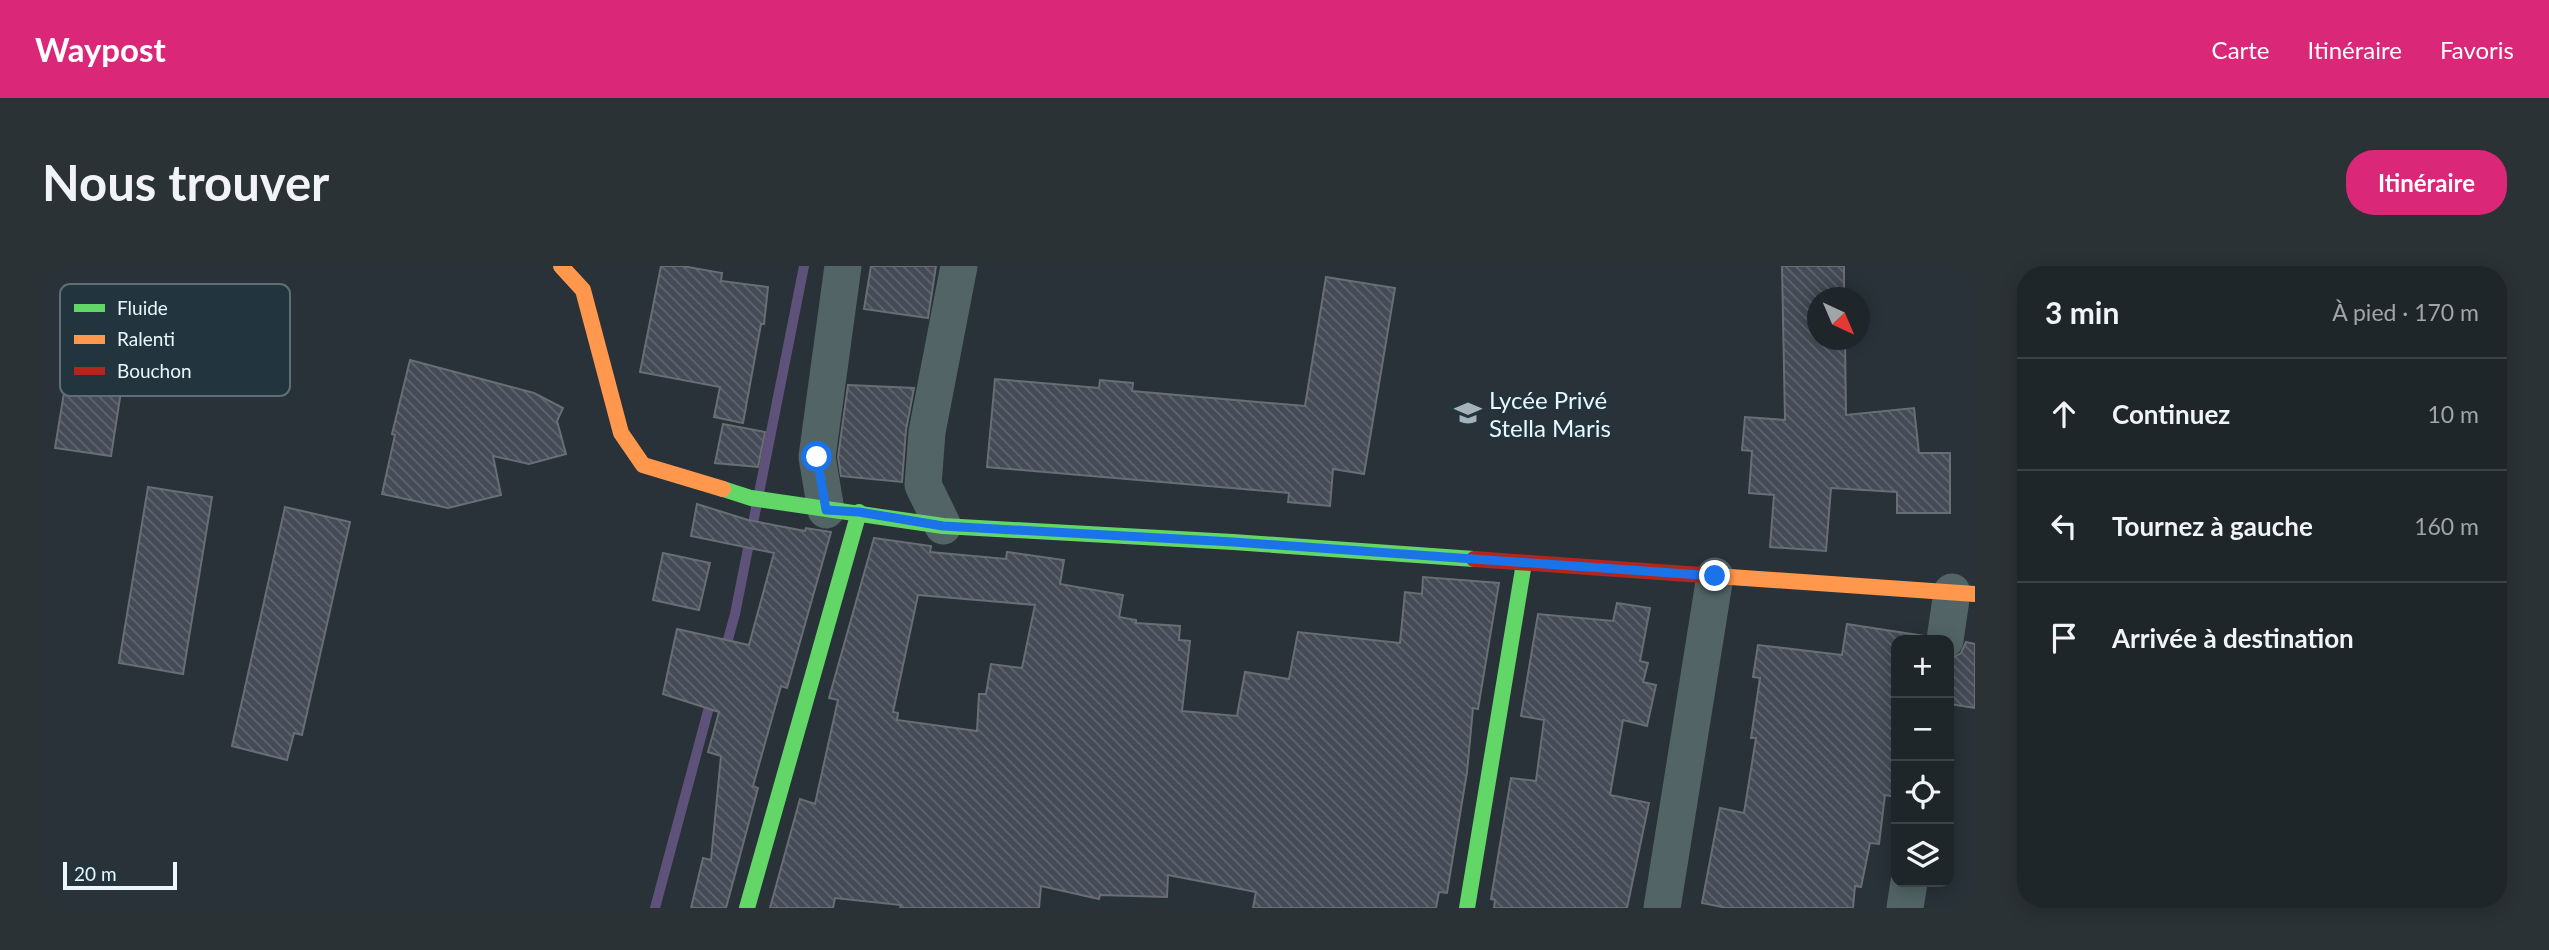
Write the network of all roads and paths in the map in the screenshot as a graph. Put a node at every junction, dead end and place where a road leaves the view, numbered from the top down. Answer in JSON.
{"nodes":[{"id":1,"x":843,"y":266,"type":"edge"},
{"id":2,"x":958,"y":266,"type":"edge"},
{"id":3,"x":575,"y":274,"type":"edge"},
{"id":4,"x":831,"y":510,"type":"junction"},
{"id":5,"x":943,"y":526,"type":"junction"},
{"id":6,"x":1524,"y":564,"type":"junction"},
{"id":7,"x":1715,"y":576,"type":"junction"},
{"id":8,"x":1964,"y":593,"type":"edge"},
{"id":9,"x":1947,"y":635,"type":"edge"},
{"id":10,"x":1908,"y":887,"type":"edge"},
{"id":11,"x":747,"y":908,"type":"edge"},
{"id":12,"x":1467,"y":908,"type":"edge"},
{"id":13,"x":1662,"y":908,"type":"edge"},
{"id":14,"x":1905,"y":908,"type":"edge"}],
"edges":[{"from":1,"to":4,"type":"street"},
{"from":2,"to":5,"type":"street"},
{"from":3,"to":4,"type":"street"},
{"from":4,"to":5,"type":"street"},
{"from":4,"to":11,"type":"street"},
{"from":5,"to":6,"type":"street"},
{"from":6,"to":7,"type":"street"},
{"from":6,"to":12,"type":"street"},
{"from":7,"to":8,"type":"street"},
{"from":7,"to":13,"type":"street"},
{"from":8,"to":9,"type":"street"},
{"from":10,"to":14,"type":"street"}]}
